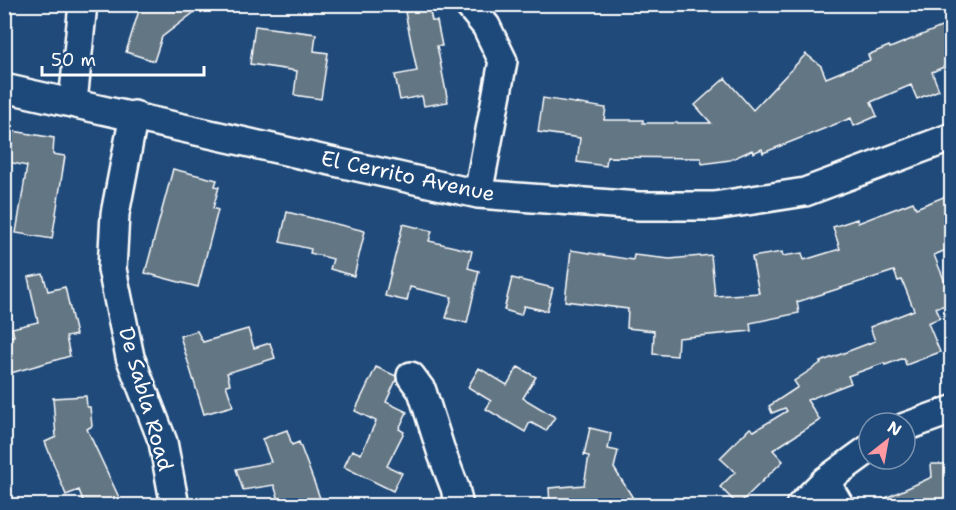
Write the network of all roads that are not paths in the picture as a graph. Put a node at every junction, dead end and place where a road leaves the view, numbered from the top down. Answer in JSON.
{"nodes":[{"id":1,"x":83,"y":4,"type":"edge"},
{"id":2,"x":468,"y":4,"type":"edge"},
{"id":3,"x":4,"y":88,"type":"edge"},
{"id":4,"x":73,"y":102,"type":"junction"},
{"id":5,"x":134,"y":115,"type":"junction"},
{"id":6,"x":951,"y":137,"type":"edge"},
{"id":7,"x":478,"y":194,"type":"junction"},
{"id":8,"x":411,"y":376,"type":"dead end"},
{"id":9,"x":951,"y":410,"type":"edge"},
{"id":10,"x":917,"y":423,"type":"edge"},
{"id":11,"x":857,"y":458,"type":"edge"},
{"id":12,"x":825,"y":481,"type":"junction"},
{"id":13,"x":457,"y":496,"type":"edge"},
{"id":14,"x":175,"y":506,"type":"edge"},
{"id":15,"x":800,"y":506,"type":"edge"},
{"id":16,"x":840,"y":506,"type":"edge"}],
"edges":[{"from":1,"to":4,"type":"street"},
{"from":2,"to":7,"type":"street"},
{"from":3,"to":4,"type":"street","name":"El Cerrito Avenue"},
{"from":4,"to":5,"type":"street","name":"El Cerrito Avenue"},
{"from":5,"to":7,"type":"street","name":"El Cerrito Avenue"},
{"from":5,"to":14,"type":"street","name":"De Sabla Road"},
{"from":6,"to":7,"type":"street","name":"El Cerrito Avenue"},
{"from":8,"to":13,"type":"street"},
{"from":9,"to":10,"type":"street"},
{"from":11,"to":12,"type":"street"},
{"from":12,"to":15,"type":"street"},
{"from":12,"to":16,"type":"street"}]}
